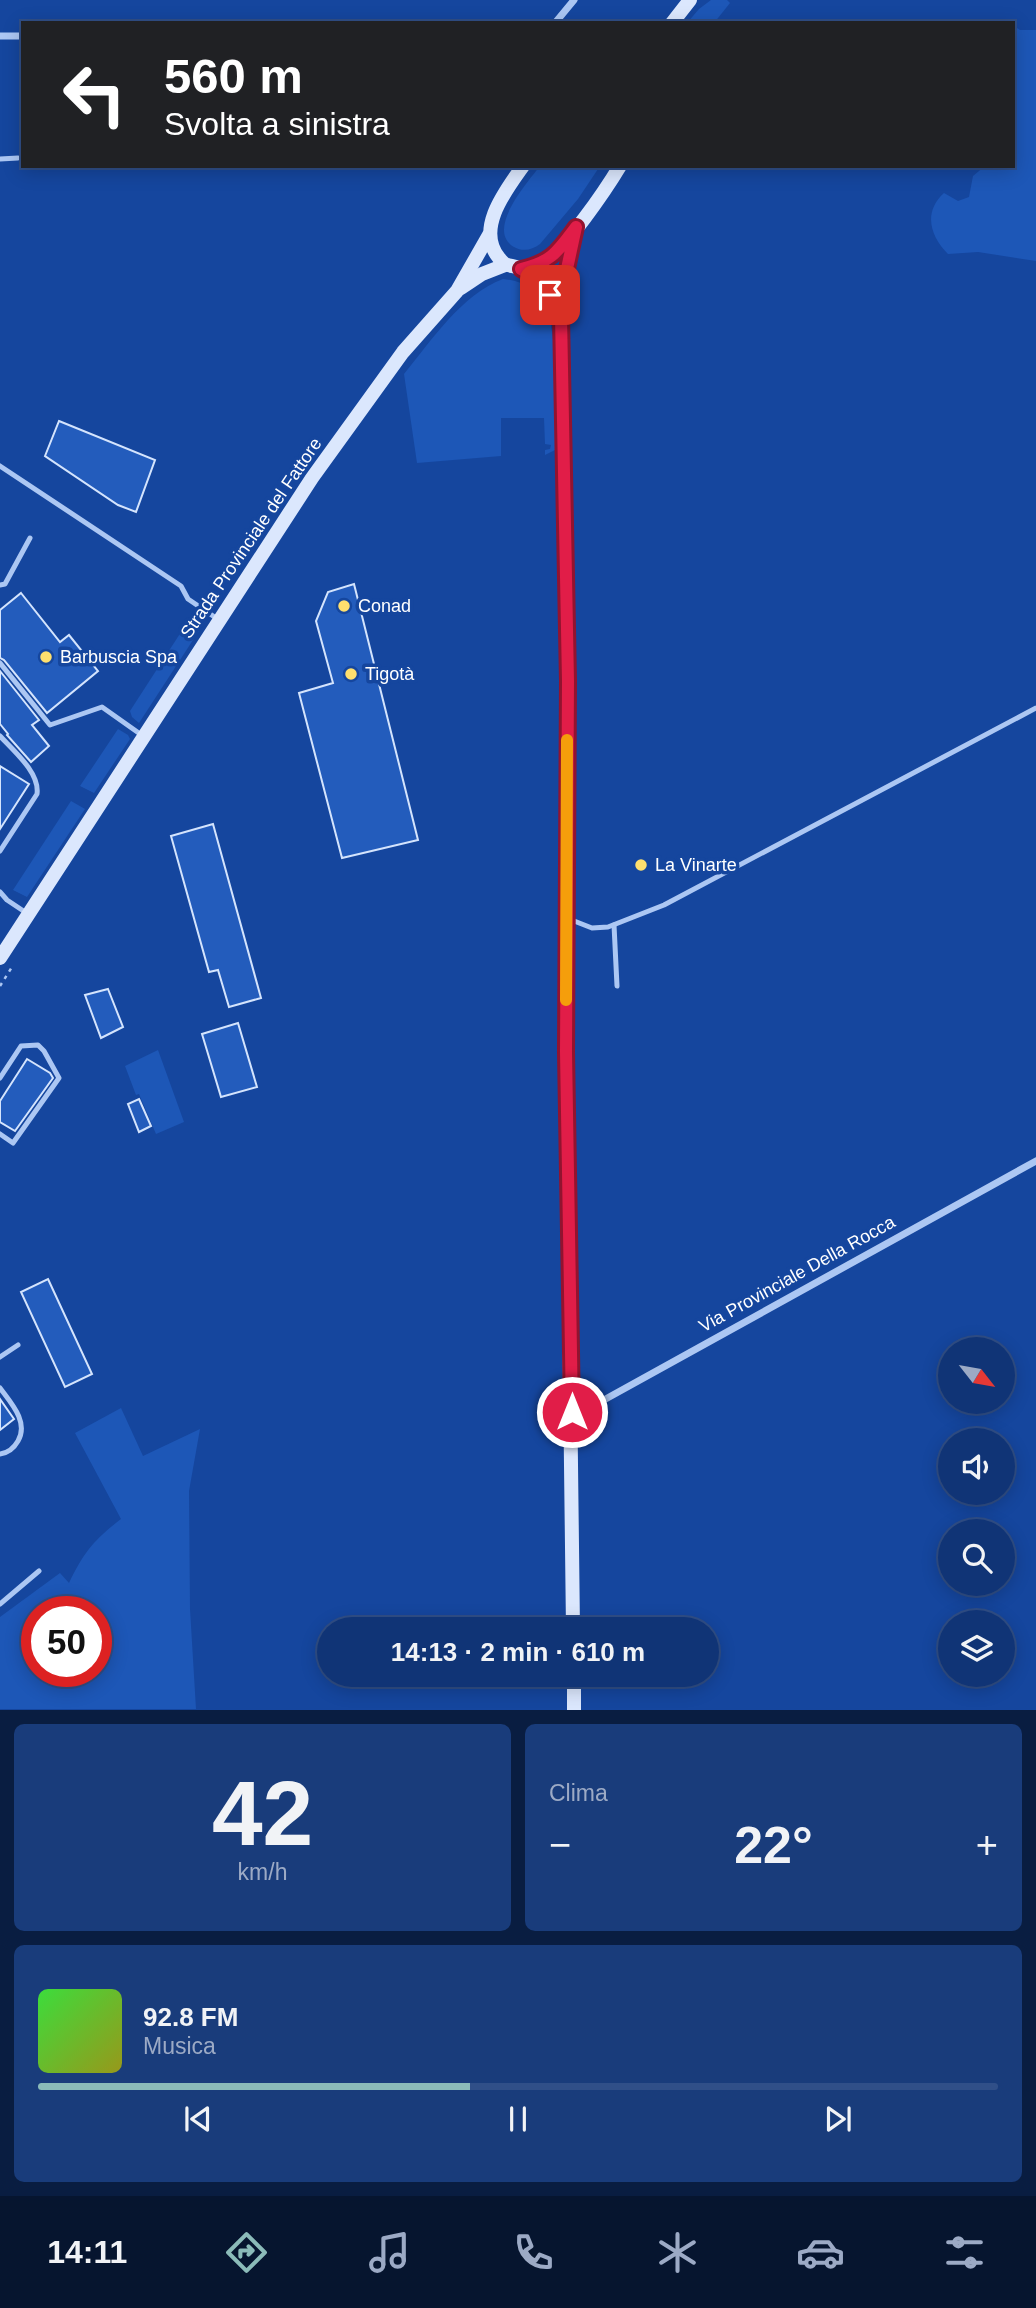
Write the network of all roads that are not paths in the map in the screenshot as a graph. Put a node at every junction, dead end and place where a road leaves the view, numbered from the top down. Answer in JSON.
{"nodes":[{"id":1,"x":574,"y":0,"type":"edge"},
{"id":2,"x":690,"y":0,"type":"edge"},
{"id":3,"x":557,"y":21,"type":"edge"},
{"id":4,"x":674,"y":21,"type":"edge"},
{"id":5,"x":0,"y":36,"type":"edge"},
{"id":6,"x":21,"y":36,"type":"edge"},
{"id":7,"x":19,"y":158,"type":"dead end"},
{"id":8,"x":0,"y":159,"type":"edge"},
{"id":9,"x":522,"y":168,"type":"edge"},
{"id":10,"x":619,"y":168,"type":"edge"},
{"id":11,"x":576,"y":227,"type":"junction"},
{"id":12,"x":489,"y":235,"type":"junction"},
{"id":13,"x":505,"y":265,"type":"junction"},
{"id":14,"x":521,"y":269,"type":"junction"},
{"id":15,"x":457,"y":291,"type":"junction"},
{"id":16,"x":561,"y":316,"type":"junction"},
{"id":17,"x":0,"y":466,"type":"edge"},
{"id":18,"x":30,"y":538,"type":"dead end"},
{"id":19,"x":0,"y":585,"type":"edge"},
{"id":20,"x":219,"y":620,"type":"junction"},
{"id":21,"x":0,"y":663,"type":"edge"},
{"id":22,"x":1036,"y":708,"type":"edge"},
{"id":23,"x":0,"y":736,"type":"edge"},
{"id":24,"x":144,"y":736,"type":"junction"},
{"id":25,"x":0,"y":851,"type":"edge"},
{"id":26,"x":0,"y":892,"type":"edge"},
{"id":27,"x":3,"y":900,"type":"edge"},
{"id":28,"x":28,"y":915,"type":"junction"},
{"id":29,"x":567,"y":919,"type":"junction"},
{"id":30,"x":614,"y":925,"type":"junction"},
{"id":31,"x":0,"y":958,"type":"edge"},
{"id":32,"x":617,"y":986,"type":"dead end"},
{"id":33,"x":0,"y":1078,"type":"edge"},
{"id":34,"x":0,"y":1134,"type":"edge"},
{"id":35,"x":1036,"y":1161,"type":"edge"},
{"id":36,"x":18,"y":1345,"type":"dead end"},
{"id":37,"x":0,"y":1357,"type":"edge"},
{"id":38,"x":0,"y":1388,"type":"edge"},
{"id":39,"x":572,"y":1412,"type":"junction"},
{"id":40,"x":0,"y":1454,"type":"edge"},
{"id":41,"x":39,"y":1571,"type":"dead end"},
{"id":42,"x":0,"y":1604,"type":"edge"},
{"id":43,"x":573,"y":1617,"type":"edge"},
{"id":44,"x":574,"y":1687,"type":"edge"},
{"id":45,"x":574,"y":1710,"type":"edge"}],
"edges":[{"from":1,"to":3,"type":"street"},
{"from":2,"to":4,"type":"main road"},
{"from":5,"to":6,"type":"street"},
{"from":7,"to":8,"type":"lane"},
{"from":9,"to":12,"type":"main road","name":"Strada Provinciale del Fattore"},
{"from":10,"to":11,"type":"main road"},
{"from":11,"to":14,"type":"main road"},
{"from":11,"to":16,"type":"main road"},
{"from":12,"to":13,"type":"main road"},
{"from":12,"to":15,"type":"main road","name":"Strada Provinciale del Fattore"},
{"from":13,"to":14,"type":"main road"},
{"from":13,"to":15,"type":"main road","name":"Strada Provinciale del Fattore"},
{"from":14,"to":16,"type":"main road"},
{"from":15,"to":20,"type":"main road","name":"Strada Provinciale del Fattore"},
{"from":16,"to":29,"type":"main road"},
{"from":17,"to":20,"type":"lane"},
{"from":18,"to":19,"type":"lane"},
{"from":20,"to":24,"type":"main road","name":"Strada Provinciale del Fattore"},
{"from":21,"to":24,"type":"lane"},
{"from":22,"to":30,"type":"lane"},
{"from":23,"to":25,"type":"lane"},
{"from":24,"to":28,"type":"main road","name":"Strada Provinciale del Fattore"},
{"from":26,"to":27,"type":"lane"},
{"from":27,"to":28,"type":"lane"},
{"from":28,"to":31,"type":"main road","name":"Strada Provinciale del Fattore"},
{"from":29,"to":30,"type":"lane"},
{"from":29,"to":39,"type":"main road"},
{"from":30,"to":32,"type":"lane"},
{"from":33,"to":34,"type":"lane"},
{"from":35,"to":39,"type":"street","name":"Via Provinciale Della Rocca"},
{"from":36,"to":37,"type":"lane"},
{"from":38,"to":40,"type":"lane"},
{"from":39,"to":43,"type":"main road"},
{"from":41,"to":42,"type":"lane"},
{"from":44,"to":45,"type":"main road"}]}
